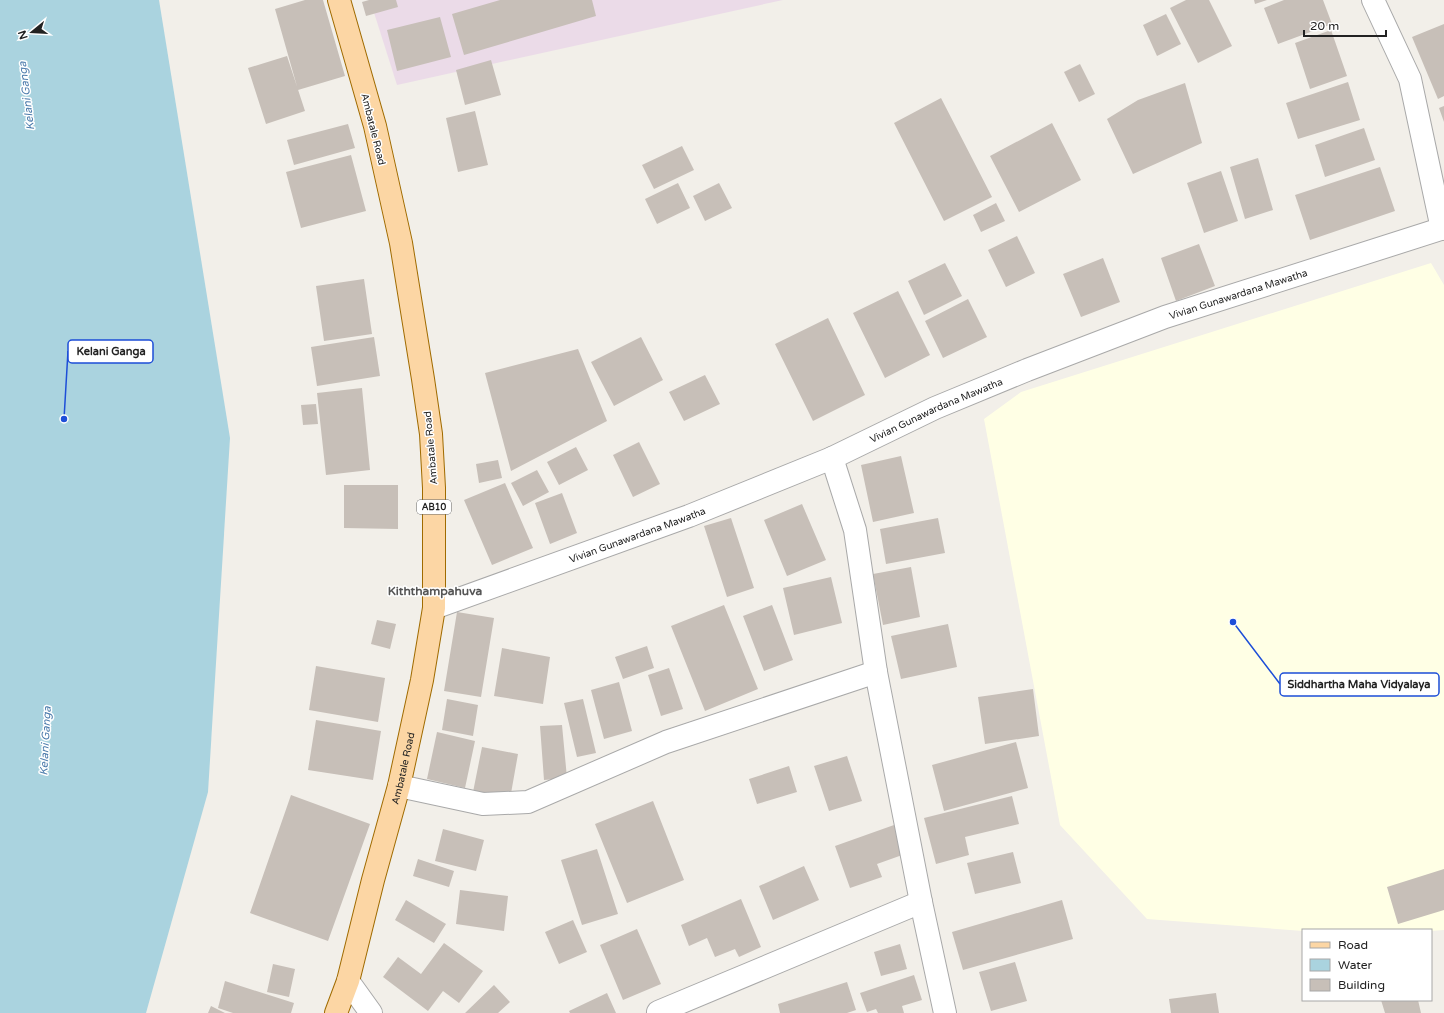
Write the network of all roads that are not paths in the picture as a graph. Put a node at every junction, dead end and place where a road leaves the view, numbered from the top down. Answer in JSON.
{"nodes":[{"id":1,"x":339,"y":0,"type":"edge"},
{"id":2,"x":1373,"y":0,"type":"edge"},
{"id":3,"x":1443,"y":229,"type":"edge"},
{"id":4,"x":832,"y":458,"type":"junction"},
{"id":5,"x":434,"y":608,"type":"junction"},
{"id":6,"x":876,"y":672,"type":"junction"},
{"id":7,"x":399,"y":786,"type":"junction"},
{"id":8,"x":921,"y":902,"type":"junction"},
{"id":9,"x":348,"y":981,"type":"junction"},
{"id":10,"x":658,"y":1012,"type":"dead end"},
{"id":11,"x":336,"y":1013,"type":"edge"},
{"id":12,"x":371,"y":1013,"type":"edge"},
{"id":13,"x":945,"y":1013,"type":"edge"}],
"edges":[{"from":1,"to":5,"type":"main road","name":"Ambatale Road","number":"AB10"},
{"from":2,"to":3,"type":"street"},
{"from":3,"to":4,"type":"street","name":"Vivian Gunawardana Mawatha"},
{"from":4,"to":5,"type":"street","name":"Vivian Gunawardana Mawatha"},
{"from":4,"to":6,"type":"street"},
{"from":5,"to":7,"type":"main road","name":"Ambatale Road","number":"AB10"},
{"from":6,"to":7,"type":"street"},
{"from":6,"to":8,"type":"street"},
{"from":7,"to":9,"type":"main road","name":"Ambatale Road","number":"AB10"},
{"from":8,"to":10,"type":"street"},
{"from":8,"to":13,"type":"street"},
{"from":9,"to":11,"type":"main road","name":"Ambatale Road","number":"AB10"},
{"from":9,"to":12,"type":"street"}]}
